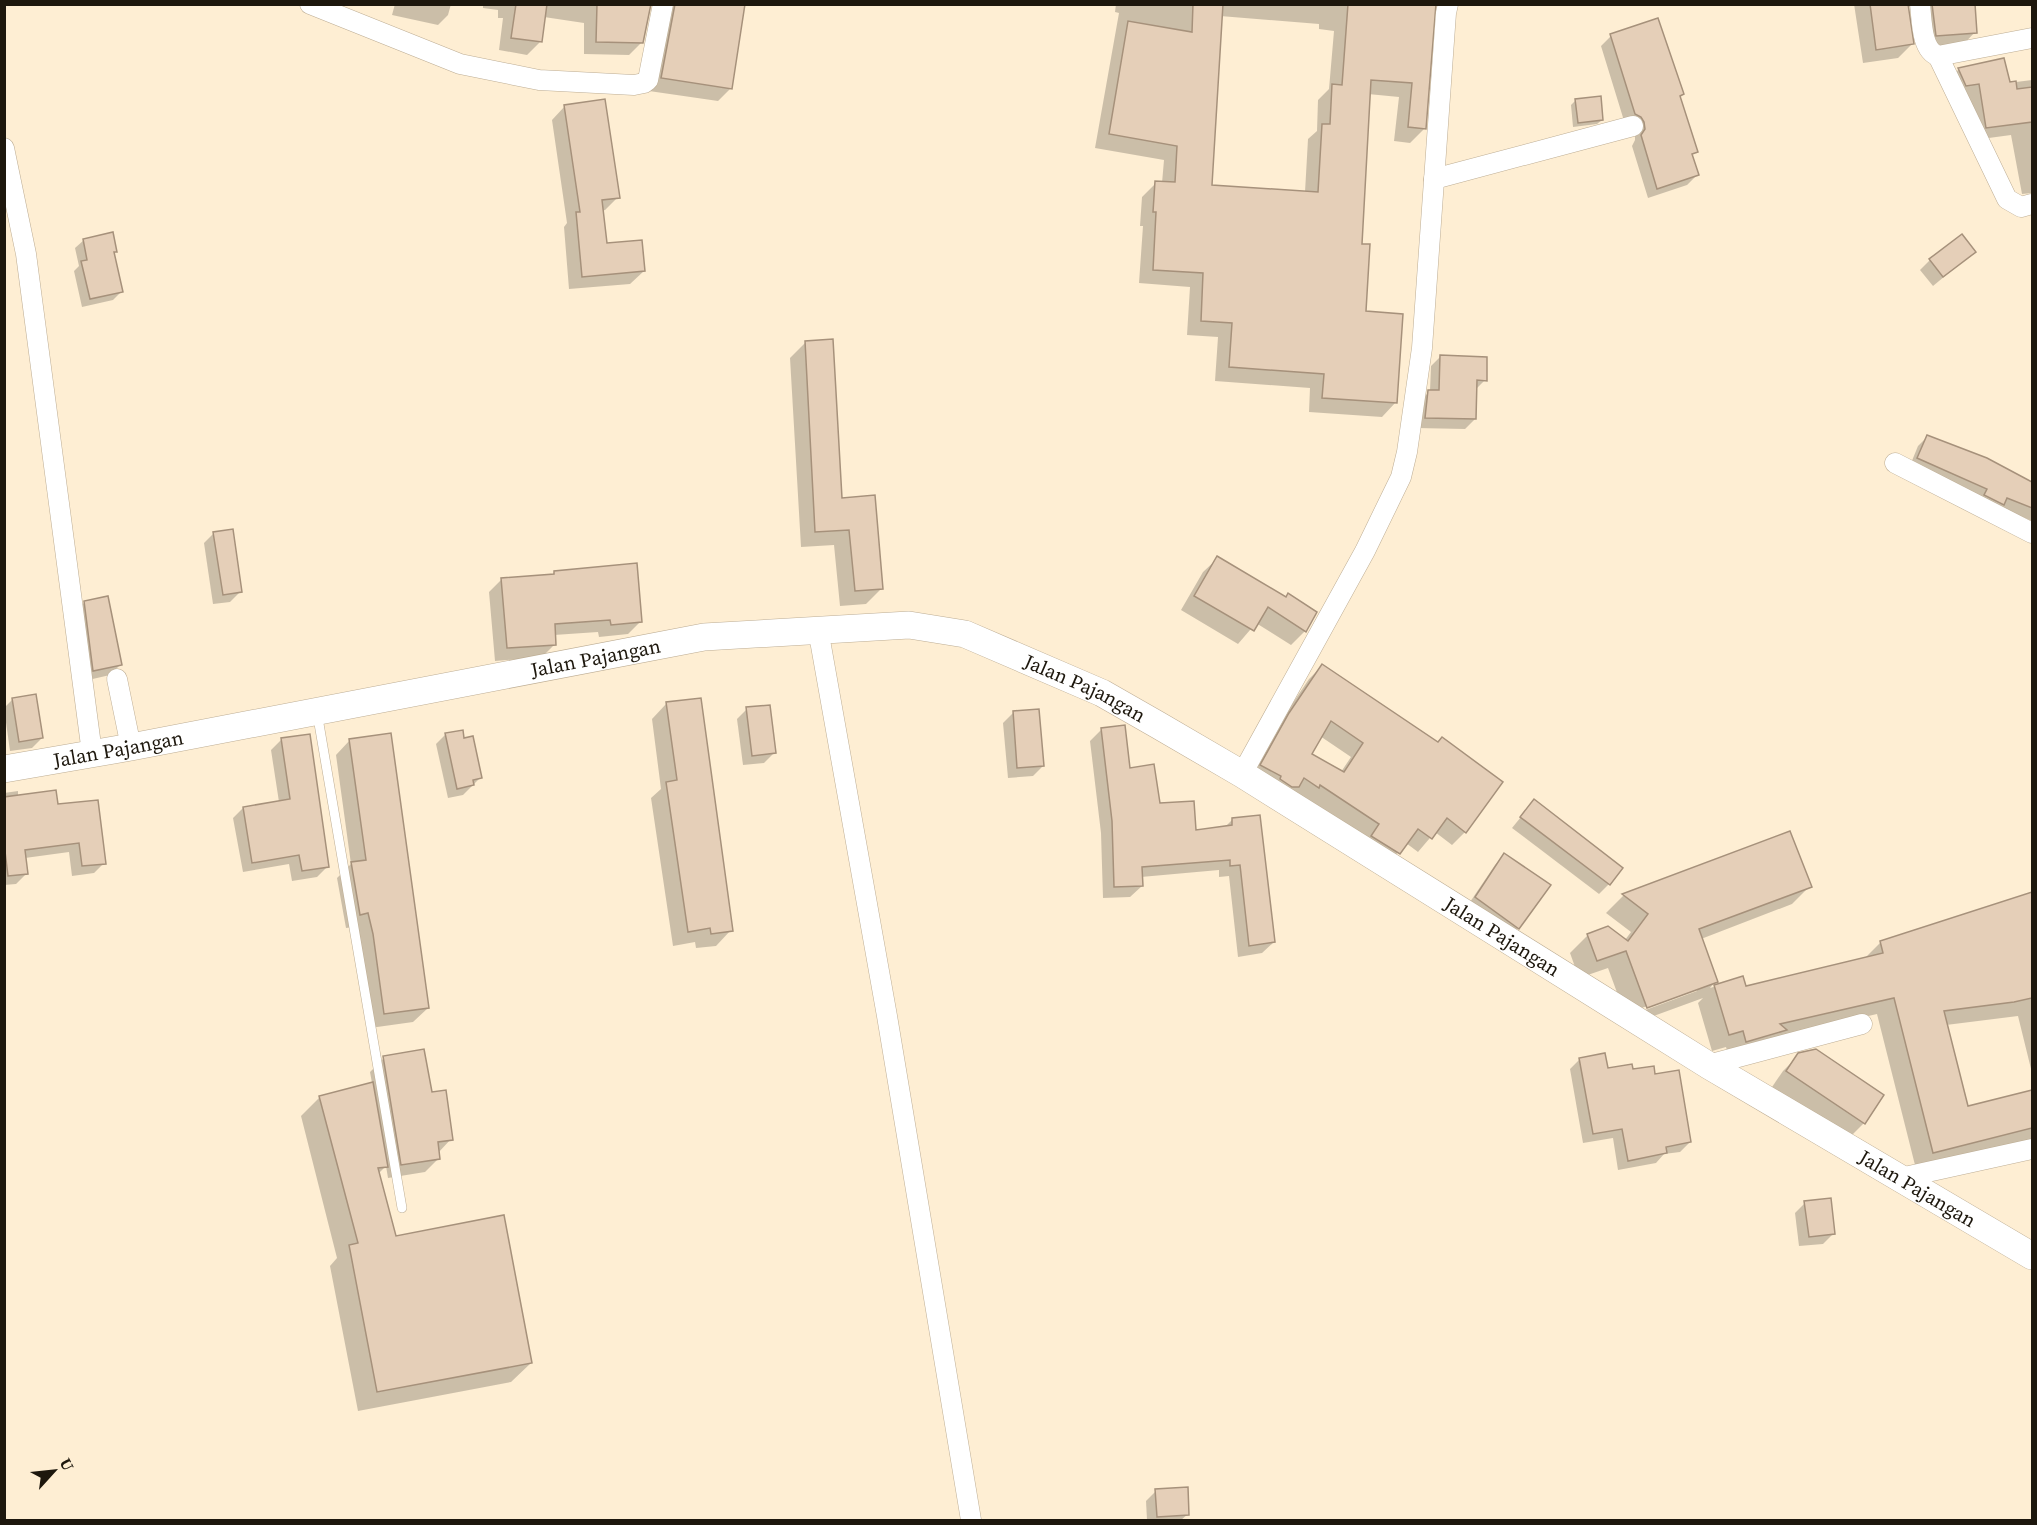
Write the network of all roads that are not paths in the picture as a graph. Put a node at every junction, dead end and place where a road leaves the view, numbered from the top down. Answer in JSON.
{"nodes":[{"id":1,"x":310,"y":4,"type":"edge"},
{"id":2,"x":663,"y":4,"type":"edge"},
{"id":3,"x":1448,"y":4,"type":"edge"},
{"id":4,"x":1920,"y":4,"type":"edge"},
{"id":5,"x":2032,"y":38,"type":"edge"},
{"id":6,"x":1938,"y":56,"type":"junction"},
{"id":7,"x":1633,"y":126,"type":"dead end"},
{"id":8,"x":4,"y":148,"type":"edge"},
{"id":9,"x":1434,"y":179,"type":"junction"},
{"id":10,"x":2032,"y":204,"type":"edge"},
{"id":11,"x":1895,"y":463,"type":"dead end"},
{"id":12,"x":2032,"y":533,"type":"edge"},
{"id":13,"x":818,"y":629,"type":"junction"},
{"id":14,"x":117,"y":679,"type":"dead end"},
{"id":15,"x":316,"y":710,"type":"junction"},
{"id":16,"x":131,"y":747,"type":"junction"},
{"id":17,"x":92,"y":753,"type":"junction"},
{"id":18,"x":4,"y":769,"type":"edge"},
{"id":19,"x":1242,"y":774,"type":"junction"},
{"id":20,"x":1862,"y":1024,"type":"dead end"},
{"id":21,"x":1708,"y":1065,"type":"junction"},
{"id":22,"x":2032,"y":1149,"type":"edge"},
{"id":23,"x":1899,"y":1178,"type":"junction"},
{"id":24,"x":402,"y":1208,"type":"dead end"},
{"id":25,"x":2032,"y":1256,"type":"edge"},
{"id":26,"x":971,"y":1521,"type":"edge"}],
"edges":[{"from":1,"to":2,"type":"street"},
{"from":3,"to":9,"type":"street"},
{"from":4,"to":6,"type":"street"},
{"from":5,"to":6,"type":"street"},
{"from":6,"to":10,"type":"street"},
{"from":7,"to":9,"type":"street"},
{"from":8,"to":17,"type":"street"},
{"from":9,"to":19,"type":"street"},
{"from":11,"to":12,"type":"street"},
{"from":13,"to":15,"type":"main road","name":"Jalan Pajangan"},
{"from":13,"to":19,"type":"main road","name":"Jalan Pajangan"},
{"from":13,"to":26,"type":"street"},
{"from":14,"to":16,"type":"street"},
{"from":15,"to":16,"type":"main road","name":"Jalan Pajangan"},
{"from":15,"to":24,"type":"lane"},
{"from":16,"to":17,"type":"main road","name":"Jalan Pajangan"},
{"from":17,"to":18,"type":"main road","name":"Jalan Pajangan"},
{"from":19,"to":21,"type":"main road","name":"Jalan Pajangan"},
{"from":20,"to":21,"type":"street"},
{"from":21,"to":23,"type":"main road","name":"Jalan Pajangan"},
{"from":22,"to":23,"type":"street"},
{"from":23,"to":25,"type":"main road","name":"Jalan Pajangan"}]}
